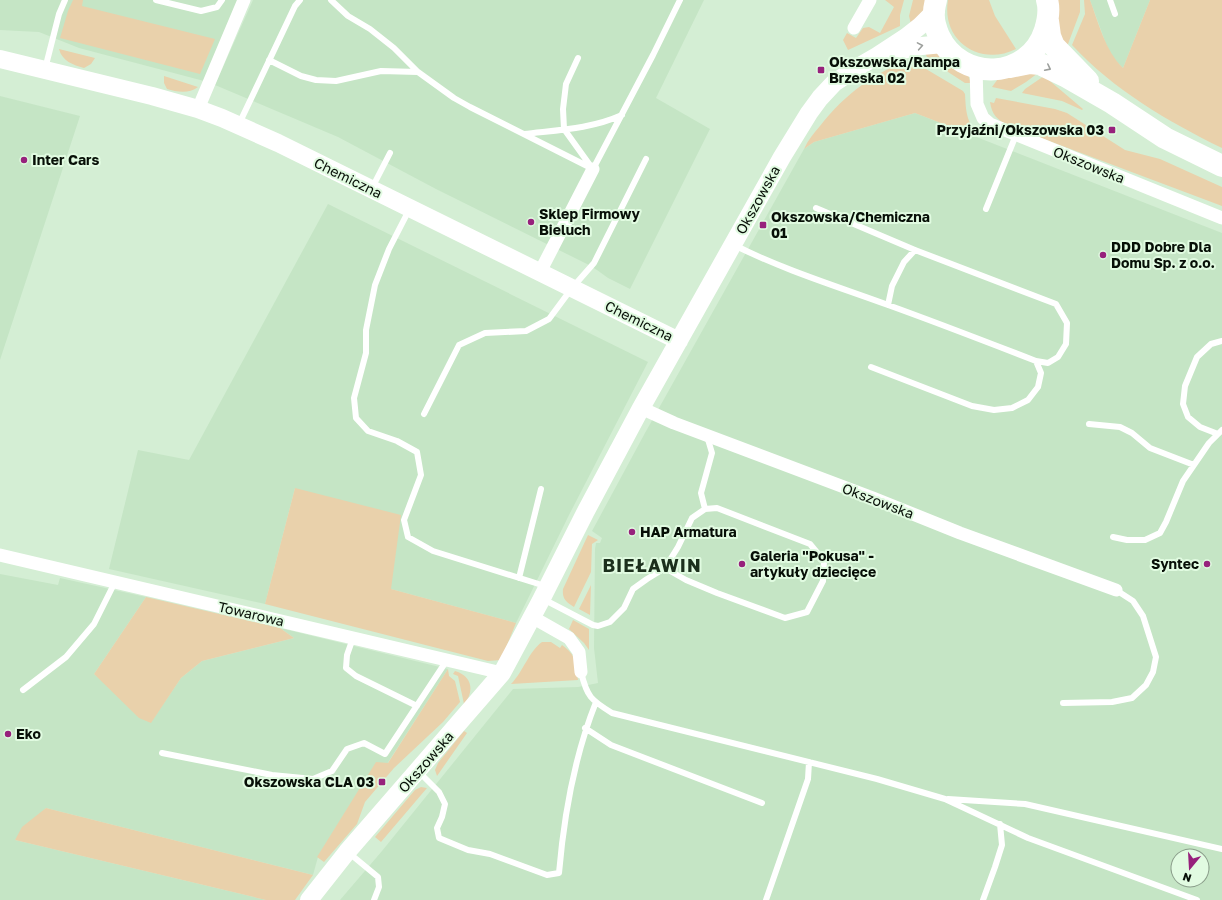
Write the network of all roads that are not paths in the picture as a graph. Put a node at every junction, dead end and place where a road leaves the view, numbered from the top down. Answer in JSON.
{"nodes":[{"id":1,"x":65,"y":0,"type":"edge"},
{"id":2,"x":156,"y":0,"type":"edge"},
{"id":3,"x":222,"y":0,"type":"edge"},
{"id":4,"x":244,"y":0,"type":"edge"},
{"id":5,"x":300,"y":0,"type":"edge"},
{"id":6,"x":331,"y":0,"type":"edge"},
{"id":7,"x":680,"y":0,"type":"edge"},
{"id":8,"x":870,"y":0,"type":"edge"},
{"id":9,"x":1110,"y":0,"type":"edge"},
{"id":10,"x":935,"y":6,"type":"edge"},
{"id":11,"x":1048,"y":10,"type":"edge"},
{"id":12,"x":1114,"y":14,"type":"dead end"},
{"id":13,"x":854,"y":28,"type":"dead end"},
{"id":14,"x":943,"y":44,"type":"junction"},
{"id":15,"x":877,"y":56,"type":"junction"},
{"id":16,"x":578,"y":58,"type":"dead end"},
{"id":17,"x":0,"y":59,"type":"edge"},
{"id":18,"x":269,"y":60,"type":"junction"},
{"id":19,"x":992,"y":68,"type":"junction"},
{"id":20,"x":45,"y":71,"type":"junction"},
{"id":21,"x":418,"y":72,"type":"junction"},
{"id":22,"x":1112,"y":103,"type":"junction"},
{"id":23,"x":198,"y":109,"type":"junction"},
{"id":24,"x":622,"y":115,"type":"junction"},
{"id":25,"x":239,"y":125,"type":"junction"},
{"id":26,"x":564,"y":129,"type":"junction"},
{"id":27,"x":524,"y":134,"type":"junction"},
{"id":28,"x":1016,"y":135,"type":"junction"},
{"id":29,"x":390,"y":152,"type":"dead end"},
{"id":30,"x":646,"y":159,"type":"dead end"},
{"id":31,"x":1222,"y":166,"type":"edge"},
{"id":32,"x":593,"y":169,"type":"junction"},
{"id":33,"x":372,"y":190,"type":"junction"},
{"id":34,"x":816,"y":208,"type":"dead end"},
{"id":35,"x":410,"y":209,"type":"junction"},
{"id":36,"x":986,"y":209,"type":"dead end"},
{"id":37,"x":1222,"y":218,"type":"edge"},
{"id":38,"x":733,"y":244,"type":"junction"},
{"id":39,"x":915,"y":250,"type":"junction"},
{"id":40,"x":540,"y":272,"type":"junction"},
{"id":41,"x":572,"y":288,"type":"junction"},
{"id":42,"x":888,"y":305,"type":"junction"},
{"id":43,"x":680,"y":341,"type":"junction"},
{"id":44,"x":1222,"y":341,"type":"edge"},
{"id":45,"x":1036,"y":361,"type":"junction"},
{"id":46,"x":871,"y":367,"type":"dead end"},
{"id":47,"x":641,"y":408,"type":"junction"},
{"id":48,"x":424,"y":414,"type":"dead end"},
{"id":49,"x":1089,"y":424,"type":"dead end"},
{"id":50,"x":1220,"y":432,"type":"edge"},
{"id":51,"x":707,"y":436,"type":"junction"},
{"id":52,"x":1194,"y":465,"type":"junction"},
{"id":53,"x":540,"y":489,"type":"dead end"},
{"id":54,"x":704,"y":509,"type":"junction"},
{"id":55,"x":1113,"y":537,"type":"dead end"},
{"id":56,"x":0,"y":555,"type":"edge"},
{"id":57,"x":665,"y":568,"type":"junction"},
{"id":58,"x":519,"y":578,"type":"junction"},
{"id":59,"x":115,"y":582,"type":"junction"},
{"id":60,"x":1116,"y":590,"type":"joint"},
{"id":61,"x":545,"y":593,"type":"junction"},
{"id":62,"x":532,"y":617,"type":"junction"},
{"id":63,"x":352,"y":638,"type":"junction"},
{"id":64,"x":447,"y":660,"type":"junction"},
{"id":65,"x":581,"y":672,"type":"joint"},
{"id":66,"x":502,"y":673,"type":"junction"},
{"id":67,"x":23,"y":690,"type":"dead end"},
{"id":68,"x":596,"y":702,"type":"junction"},
{"id":69,"x":1063,"y":703,"type":"dead end"},
{"id":70,"x":417,"y":706,"type":"junction"},
{"id":71,"x":585,"y":728,"type":"junction"},
{"id":72,"x":162,"y":753,"type":"dead end"},
{"id":73,"x":809,"y":762,"type":"junction"},
{"id":74,"x":418,"y":771,"type":"junction"},
{"id":75,"x":945,"y":799,"type":"junction"},
{"id":76,"x":762,"y":803,"type":"dead end"},
{"id":77,"x":1000,"y":824,"type":"junction"},
{"id":78,"x":1222,"y":849,"type":"edge"},
{"id":79,"x":348,"y":852,"type":"junction"},
{"id":80,"x":309,"y":900,"type":"edge"},
{"id":81,"x":374,"y":900,"type":"edge"},
{"id":82,"x":766,"y":900,"type":"edge"},
{"id":83,"x":983,"y":900,"type":"edge"},
{"id":84,"x":1197,"y":900,"type":"edge"}],
"edges":[{"from":1,"to":20,"type":"lane"},
{"from":2,"to":3,"type":"lane"},
{"from":4,"to":23,"type":"street"},
{"from":5,"to":18,"type":"lane"},
{"from":6,"to":21,"type":"lane"},
{"from":7,"to":24,"type":"lane"},
{"from":8,"to":13,"type":"street"},
{"from":9,"to":12,"type":"lane"},
{"from":10,"to":14,"type":"highway"},
{"from":10,"to":15,"type":"main road","name":"Okszowska"},
{"from":11,"to":19,"type":"highway"},
{"from":11,"to":22,"type":"highway"},
{"from":15,"to":14,"type":"main road","name":"Okszowska","one_way":true},
{"from":14,"to":19,"type":"highway"},
{"from":15,"to":38,"type":"main road","name":"Okszowska"},
{"from":16,"to":26,"type":"lane"},
{"from":17,"to":20,"type":"main road","name":"Chemiczna"},
{"from":18,"to":21,"type":"lane"},
{"from":18,"to":25,"type":"lane"},
{"from":19,"to":22,"type":"highway","one_way":true},
{"from":19,"to":28,"type":"street","name":"Okszowska"},
{"from":20,"to":23,"type":"main road","name":"Chemiczna"},
{"from":21,"to":27,"type":"lane"},
{"from":22,"to":31,"type":"highway"},
{"from":23,"to":25,"type":"main road","name":"Chemiczna"},
{"from":24,"to":26,"type":"lane"},
{"from":24,"to":32,"type":"lane"},
{"from":25,"to":33,"type":"main road","name":"Chemiczna"},
{"from":26,"to":27,"type":"lane"},
{"from":26,"to":32,"type":"lane"},
{"from":27,"to":32,"type":"lane"},
{"from":28,"to":36,"type":"lane"},
{"from":28,"to":37,"type":"street","name":"Okszowska"},
{"from":29,"to":33,"type":"lane"},
{"from":30,"to":41,"type":"lane"},
{"from":32,"to":40,"type":"street"},
{"from":33,"to":35,"type":"main road","name":"Chemiczna"},
{"from":34,"to":39,"type":"lane"},
{"from":35,"to":40,"type":"main road","name":"Chemiczna"},
{"from":35,"to":58,"type":"lane"},
{"from":38,"to":42,"type":"lane"},
{"from":38,"to":43,"type":"main road","name":"Okszowska"},
{"from":39,"to":42,"type":"lane"},
{"from":39,"to":45,"type":"lane"},
{"from":40,"to":41,"type":"main road","name":"Chemiczna"},
{"from":41,"to":43,"type":"main road","name":"Chemiczna"},
{"from":41,"to":48,"type":"lane"},
{"from":42,"to":45,"type":"lane"},
{"from":43,"to":47,"type":"main road","name":"Okszowska"},
{"from":44,"to":50,"type":"lane"},
{"from":45,"to":46,"type":"lane"},
{"from":47,"to":51,"type":"street","name":"Okszowska"},
{"from":47,"to":61,"type":"main road","name":"Okszowska"},
{"from":49,"to":52,"type":"lane"},
{"from":50,"to":52,"type":"lane"},
{"from":51,"to":54,"type":"lane"},
{"from":51,"to":60,"type":"street","name":"Okszowska"},
{"from":52,"to":55,"type":"lane"},
{"from":53,"to":58,"type":"lane"},
{"from":54,"to":57,"type":"lane"},
{"from":54,"to":57,"type":"lane"},
{"from":56,"to":59,"type":"street","name":"Towarowa"},
{"from":57,"to":61,"type":"lane"},
{"from":58,"to":61,"type":"lane"},
{"from":59,"to":63,"type":"street","name":"Towarowa"},
{"from":59,"to":67,"type":"lane"},
{"from":60,"to":69,"type":"lane"},
{"from":61,"to":62,"type":"main road","name":"Okszowska"},
{"from":62,"to":65,"type":"street"},
{"from":62,"to":66,"type":"main road","name":"Okszowska"},
{"from":63,"to":64,"type":"street","name":"Towarowa"},
{"from":63,"to":70,"type":"lane"},
{"from":64,"to":66,"type":"street","name":"Towarowa"},
{"from":64,"to":70,"type":"lane"},
{"from":65,"to":68,"type":"lane"},
{"from":66,"to":74,"type":"main road","name":"Okszowska"},
{"from":68,"to":71,"type":"lane"},
{"from":68,"to":73,"type":"lane"},
{"from":70,"to":72,"type":"lane"},
{"from":71,"to":74,"type":"lane"},
{"from":71,"to":76,"type":"lane"},
{"from":73,"to":75,"type":"lane"},
{"from":73,"to":82,"type":"lane"},
{"from":74,"to":79,"type":"main road","name":"Okszowska"},
{"from":75,"to":77,"type":"lane"},
{"from":75,"to":78,"type":"lane"},
{"from":77,"to":83,"type":"lane"},
{"from":77,"to":84,"type":"lane"},
{"from":79,"to":80,"type":"main road","name":"Okszowska"},
{"from":79,"to":81,"type":"lane"}]}
